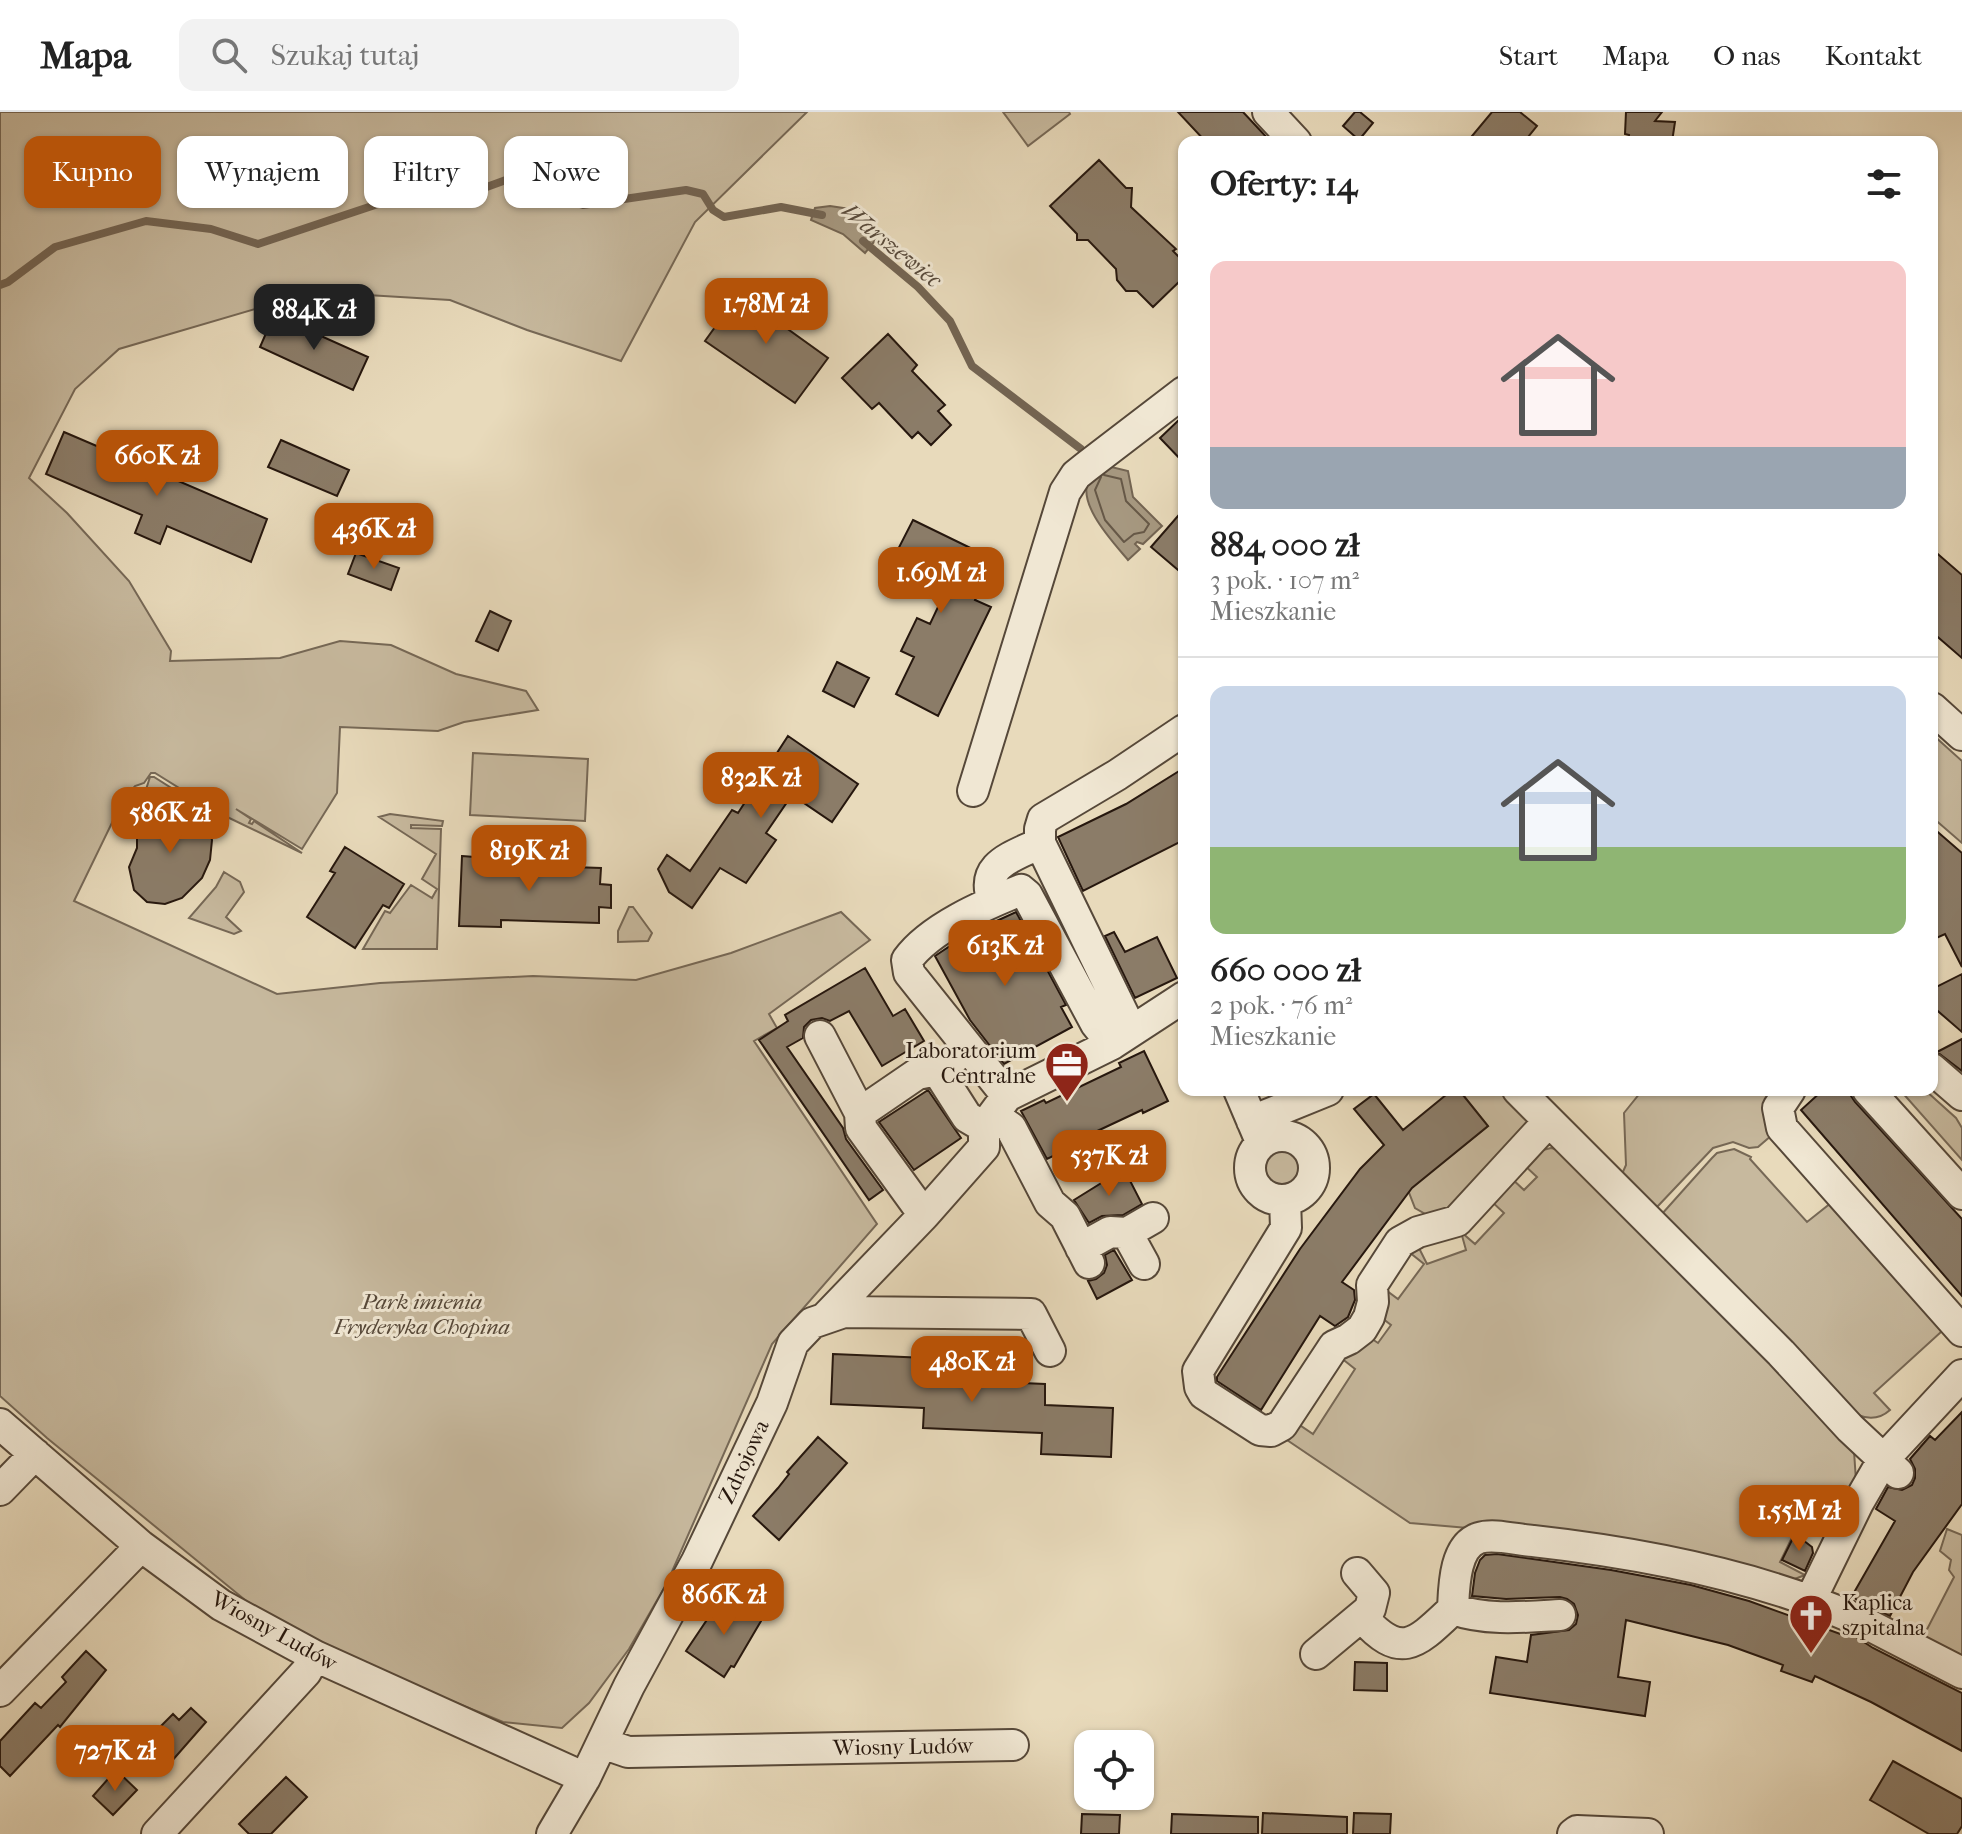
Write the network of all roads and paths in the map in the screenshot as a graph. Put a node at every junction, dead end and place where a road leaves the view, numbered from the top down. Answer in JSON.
{"nodes":[{"id":1,"x":1268,"y":112,"type":"edge"},
{"id":2,"x":1290,"y":136,"type":"edge"},
{"id":3,"x":1178,"y":397,"type":"edge"},
{"id":4,"x":1938,"y":713,"type":"edge"},
{"id":5,"x":1178,"y":734,"type":"edge"},
{"id":6,"x":1962,"y":735,"type":"edge"},
{"id":7,"x":973,"y":791,"type":"dead end"},
{"id":8,"x":1040,"y":843,"type":"junction"},
{"id":9,"x":993,"y":901,"type":"junction"},
{"id":10,"x":1178,"y":1001,"type":"edge"},
{"id":11,"x":820,"y":1036,"type":"dead end"},
{"id":12,"x":1121,"y":1037,"type":"junction"},
{"id":13,"x":968,"y":1050,"type":"junction"},
{"id":14,"x":937,"y":1070,"type":"junction"},
{"id":15,"x":1938,"y":1074,"type":"edge"},
{"id":16,"x":1962,"y":1095,"type":"edge"},
{"id":17,"x":1241,"y":1096,"type":"edge"},
{"id":18,"x":1318,"y":1096,"type":"edge"},
{"id":19,"x":1527,"y":1096,"type":"edge"},
{"id":20,"x":1786,"y":1096,"type":"edge"},
{"id":21,"x":1873,"y":1096,"type":"edge"},
{"id":22,"x":860,"y":1113,"type":"junction"},
{"id":23,"x":995,"y":1113,"type":"junction"},
{"id":24,"x":1549,"y":1121,"type":"junction"},
{"id":25,"x":1256,"y":1132,"type":"junction"},
{"id":26,"x":1962,"y":1194,"type":"edge"},
{"id":27,"x":1285,"y":1200,"type":"junction"},
{"id":28,"x":924,"y":1215,"type":"junction"},
{"id":29,"x":1144,"y":1264,"type":"dead end"},
{"id":30,"x":827,"y":1316,"type":"junction"},
{"id":31,"x":1962,"y":1331,"type":"edge"},
{"id":32,"x":1050,"y":1351,"type":"dead end"},
{"id":33,"x":1962,"y":1375,"type":"edge"},
{"id":34,"x":0,"y":1424,"type":"edge"},
{"id":35,"x":35,"y":1454,"type":"junction"},
{"id":36,"x":1891,"y":1467,"type":"junction"},
{"id":37,"x":0,"y":1490,"type":"edge"},
{"id":38,"x":141,"y":1546,"type":"junction"},
{"id":39,"x":1357,"y":1573,"type":"dead end"},
{"id":40,"x":1811,"y":1599,"type":"junction"},
{"id":41,"x":1453,"y":1609,"type":"junction"},
{"id":42,"x":1560,"y":1615,"type":"dead end"},
{"id":43,"x":1362,"y":1617,"type":"junction"},
{"id":44,"x":1316,"y":1654,"type":"dead end"},
{"id":45,"x":315,"y":1656,"type":"junction"},
{"id":46,"x":1962,"y":1673,"type":"edge"},
{"id":47,"x":0,"y":1691,"type":"edge"},
{"id":48,"x":602,"y":1743,"type":"junction"},
{"id":49,"x":1013,"y":1745,"type":"dead end"},
{"id":50,"x":585,"y":1778,"type":"junction"},
{"id":51,"x":182,"y":1807,"type":"junction"},
{"id":52,"x":137,"y":1834,"type":"edge"},
{"id":53,"x":157,"y":1834,"type":"edge"},
{"id":54,"x":552,"y":1834,"type":"edge"},
{"id":55,"x":1573,"y":1834,"type":"edge"},
{"id":56,"x":1648,"y":1834,"type":"edge"}],
"edges":[{"from":1,"to":2,"type":"street"},
{"from":3,"to":7,"type":"street"},
{"from":4,"to":6,"type":"street"},
{"from":5,"to":8,"type":"street"},
{"from":8,"to":9,"type":"street"},
{"from":8,"to":12,"type":"street"},
{"from":9,"to":12,"type":"street"},
{"from":9,"to":13,"type":"street"},
{"from":10,"to":12,"type":"street"},
{"from":11,"to":22,"type":"street"},
{"from":12,"to":23,"type":"street"},
{"from":13,"to":14,"type":"street"},
{"from":13,"to":23,"type":"street"},
{"from":14,"to":22,"type":"street"},
{"from":14,"to":23,"type":"street"},
{"from":15,"to":16,"type":"street"},
{"from":17,"to":25,"type":"street"},
{"from":18,"to":25,"type":"street"},
{"from":19,"to":24,"type":"street"},
{"from":20,"to":31,"type":"street"},
{"from":21,"to":26,"type":"street"},
{"from":22,"to":28,"type":"street"},
{"from":23,"to":28,"type":"street","name":"Zdrojowa"},
{"from":23,"to":29,"type":"street"},
{"from":24,"to":27,"type":"street"},
{"from":24,"to":36,"type":"street"},
{"from":25,"to":27,"type":"street"},
{"from":25,"to":27,"type":"street"},
{"from":28,"to":30,"type":"street","name":"Zdrojowa"},
{"from":30,"to":32,"type":"street"},
{"from":30,"to":48,"type":"street","name":"Zdrojowa"},
{"from":33,"to":36,"type":"street"},
{"from":34,"to":35,"type":"street","name":"Wiosny Ludów"},
{"from":35,"to":37,"type":"street"},
{"from":35,"to":38,"type":"street","name":"Wiosny Ludów"},
{"from":36,"to":40,"type":"street"},
{"from":38,"to":45,"type":"street","name":"Wiosny Ludów"},
{"from":38,"to":47,"type":"street"},
{"from":39,"to":43,"type":"street"},
{"from":40,"to":41,"type":"street"},
{"from":40,"to":46,"type":"street"},
{"from":41,"to":42,"type":"street"},
{"from":41,"to":43,"type":"street"},
{"from":43,"to":44,"type":"street"},
{"from":45,"to":50,"type":"street","name":"Wiosny Ludów"},
{"from":45,"to":51,"type":"street"},
{"from":48,"to":49,"type":"street","name":"Wiosny Ludów"},
{"from":48,"to":50,"type":"street","name":"Zdrojowa"},
{"from":50,"to":54,"type":"street","name":"Zdrojowa"},
{"from":51,"to":52,"type":"street"},
{"from":51,"to":53,"type":"street"},
{"from":55,"to":56,"type":"street"}]}
